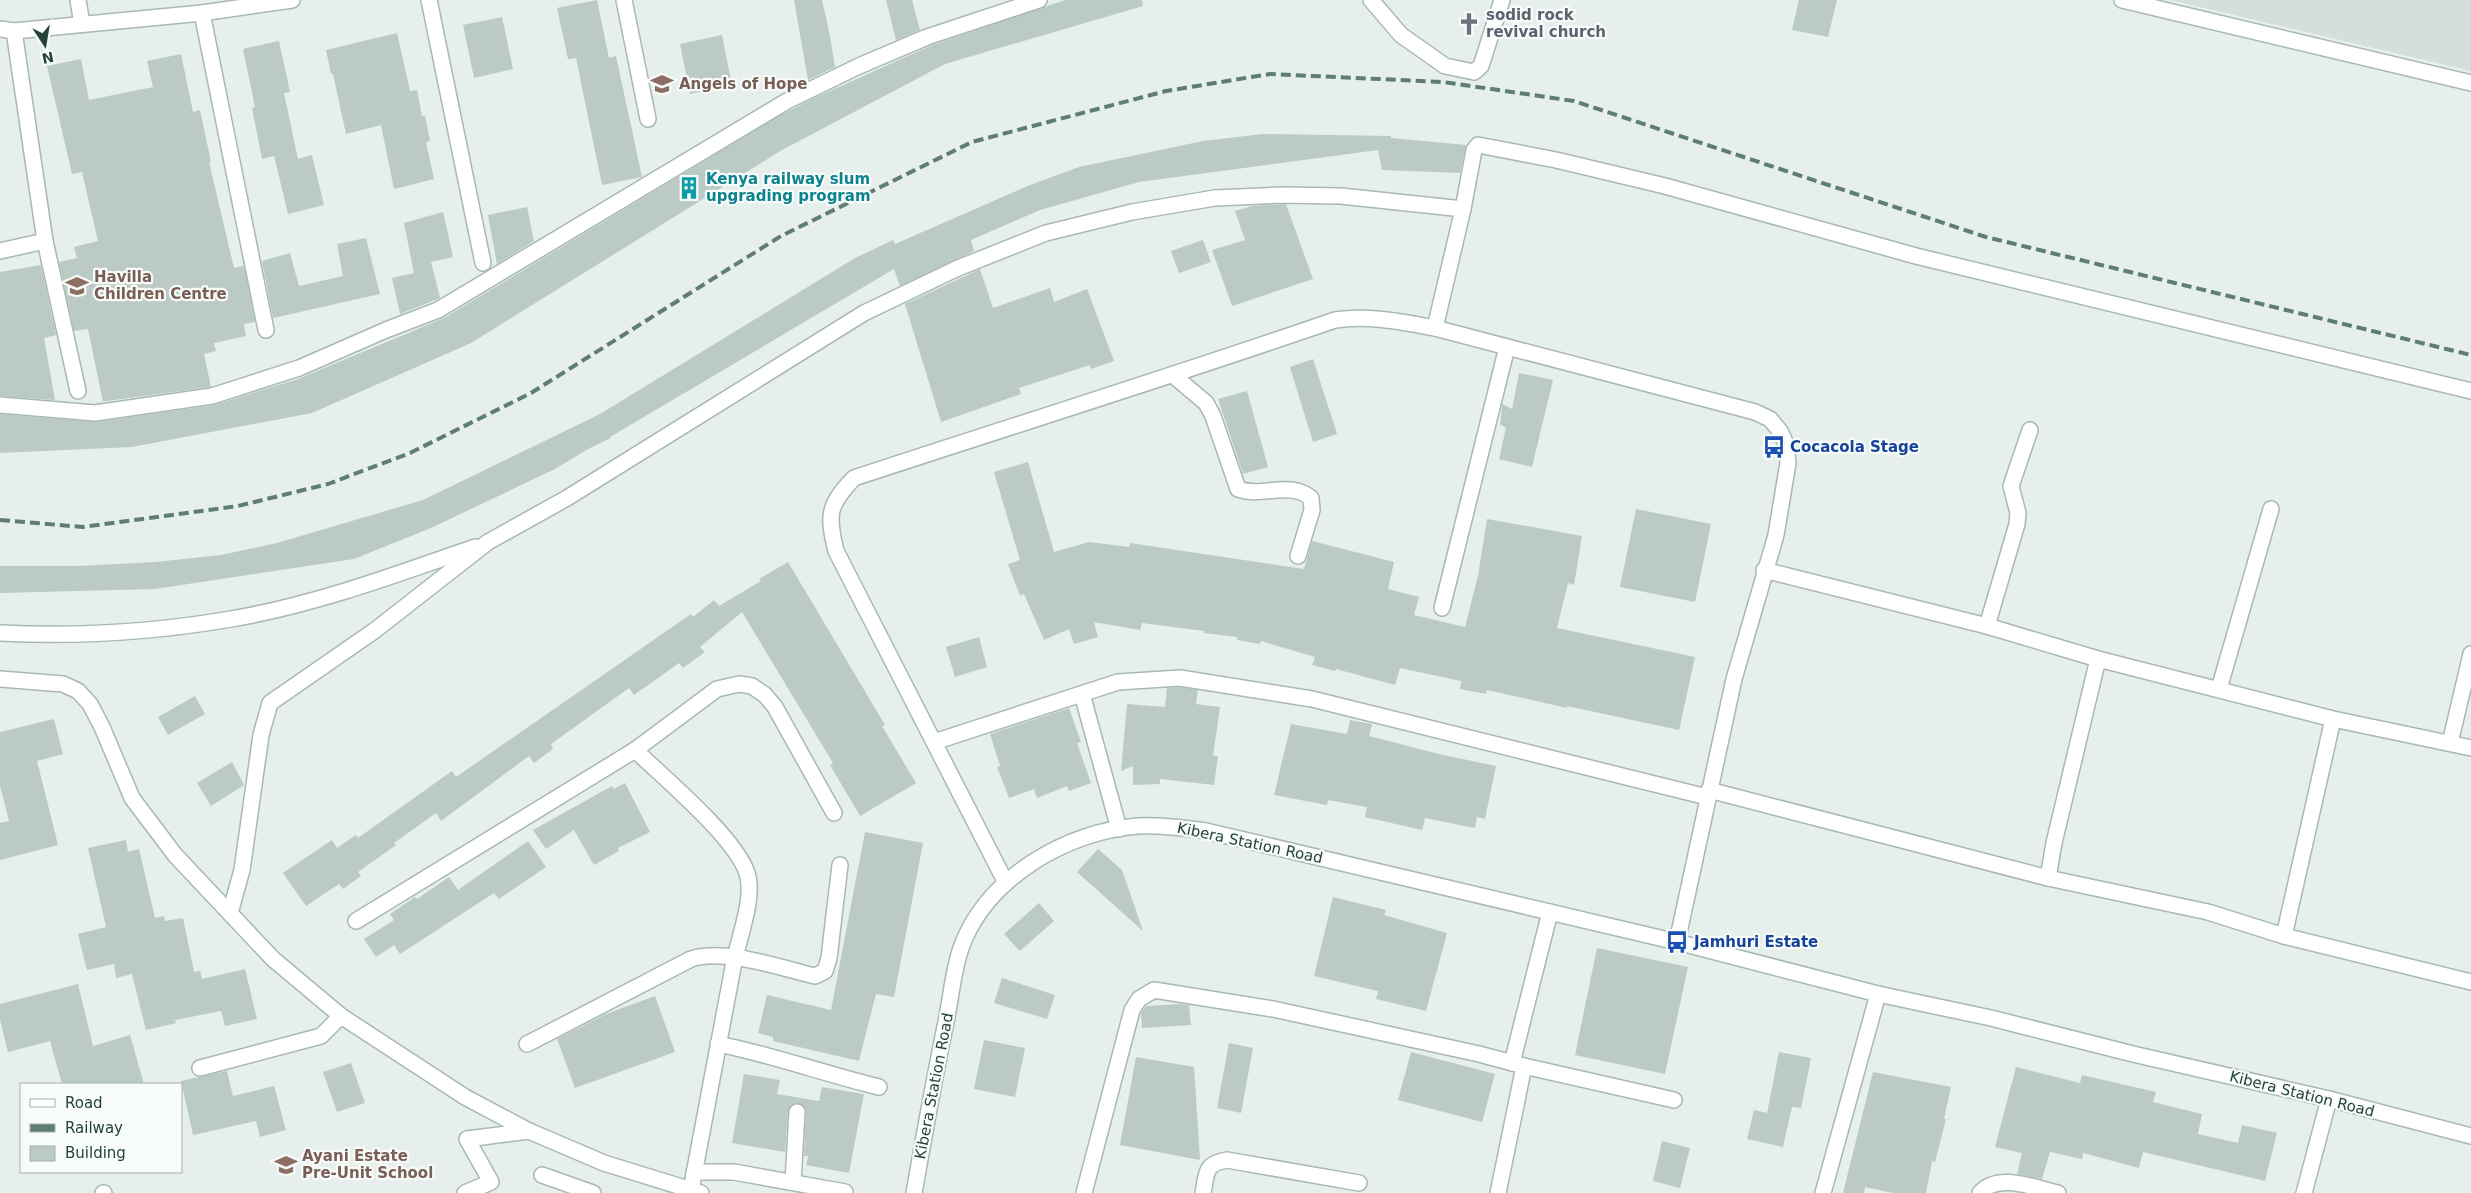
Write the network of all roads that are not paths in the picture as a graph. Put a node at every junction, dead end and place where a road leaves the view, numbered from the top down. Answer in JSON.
{"nodes":[{"id":1,"x":78,"y":0,"type":"edge"},
{"id":2,"x":292,"y":0,"type":"edge"},
{"id":3,"x":429,"y":0,"type":"edge"},
{"id":4,"x":624,"y":0,"type":"edge"},
{"id":5,"x":1039,"y":0,"type":"edge"},
{"id":6,"x":1371,"y":0,"type":"edge"},
{"id":7,"x":1502,"y":0,"type":"edge"},
{"id":8,"x":2122,"y":0,"type":"edge"},
{"id":9,"x":202,"y":13,"type":"junction"},
{"id":10,"x":82,"y":24,"type":"junction"},
{"id":11,"x":7,"y":30,"type":"edge"},
{"id":12,"x":2471,"y":83,"type":"edge"},
{"id":13,"x":648,"y":118,"type":"dead end"},
{"id":14,"x":1463,"y":208,"type":"junction"},
{"id":15,"x":45,"y":241,"type":"junction"},
{"id":16,"x":0,"y":250,"type":"edge"},
{"id":17,"x":483,"y":263,"type":"dead end"},
{"id":18,"x":1436,"y":328,"type":"junction"},
{"id":19,"x":266,"y":330,"type":"dead end"},
{"id":20,"x":1507,"y":348,"type":"junction"},
{"id":21,"x":1174,"y":376,"type":"junction"},
{"id":22,"x":2471,"y":390,"type":"edge"},
{"id":23,"x":78,"y":391,"type":"dead end"},
{"id":24,"x":0,"y":406,"type":"edge"},
{"id":25,"x":2030,"y":430,"type":"dead end"},
{"id":26,"x":2271,"y":509,"type":"dead end"},
{"id":27,"x":488,"y":542,"type":"junction"},
{"id":28,"x":1298,"y":556,"type":"dead end"},
{"id":29,"x":1764,"y":570,"type":"junction"},
{"id":30,"x":1442,"y":608,"type":"dead end"},
{"id":31,"x":1987,"y":626,"type":"junction"},
{"id":32,"x":0,"y":633,"type":"edge"},
{"id":33,"x":2471,"y":654,"type":"edge"},
{"id":34,"x":2098,"y":659,"type":"junction"},
{"id":35,"x":0,"y":679,"type":"edge"},
{"id":36,"x":2219,"y":689,"type":"junction"},
{"id":37,"x":1082,"y":694,"type":"junction"},
{"id":38,"x":2333,"y":719,"type":"junction"},
{"id":39,"x":934,"y":742,"type":"junction"},
{"id":40,"x":2450,"y":743,"type":"junction"},
{"id":41,"x":2471,"y":748,"type":"edge"},
{"id":42,"x":635,"y":750,"type":"junction"},
{"id":43,"x":1708,"y":794,"type":"junction"},
{"id":44,"x":834,"y":813,"type":"dead end"},
{"id":45,"x":1120,"y":829,"type":"junction"},
{"id":46,"x":840,"y":865,"type":"dead end"},
{"id":47,"x":2048,"y":878,"type":"junction"},
{"id":48,"x":1006,"y":883,"type":"junction"},
{"id":49,"x":230,"y":912,"type":"junction"},
{"id":50,"x":1550,"y":912,"type":"junction"},
{"id":51,"x":356,"y":921,"type":"dead end"},
{"id":52,"x":2284,"y":936,"type":"junction"},
{"id":53,"x":1677,"y":942,"type":"junction"},
{"id":54,"x":735,"y":958,"type":"junction"},
{"id":55,"x":2471,"y":982,"type":"edge"},
{"id":56,"x":1878,"y":994,"type":"junction"},
{"id":57,"x":341,"y":1016,"type":"junction"},
{"id":58,"x":527,"y":1044,"type":"dead end"},
{"id":59,"x":718,"y":1044,"type":"junction"},
{"id":60,"x":1518,"y":1065,"type":"junction"},
{"id":61,"x":200,"y":1068,"type":"dead end"},
{"id":62,"x":879,"y":1087,"type":"dead end"},
{"id":63,"x":2329,"y":1099,"type":"junction"},
{"id":64,"x":1674,"y":1100,"type":"dead end"},
{"id":65,"x":797,"y":1112,"type":"dead end"},
{"id":66,"x":529,"y":1131,"type":"junction"},
{"id":67,"x":2471,"y":1136,"type":"edge"},
{"id":68,"x":694,"y":1172,"type":"junction"},
{"id":69,"x":542,"y":1174,"type":"dead end"},
{"id":70,"x":793,"y":1182,"type":"junction"},
{"id":71,"x":1359,"y":1183,"type":"dead end"},
{"id":72,"x":673,"y":1189,"type":"edge"},
{"id":73,"x":696,"y":1191,"type":"edge"},
{"id":74,"x":845,"y":1192,"type":"edge"},
{"id":75,"x":465,"y":1193,"type":"edge"},
{"id":76,"x":594,"y":1193,"type":"edge"},
{"id":77,"x":914,"y":1193,"type":"edge"},
{"id":78,"x":1084,"y":1193,"type":"edge"},
{"id":79,"x":1203,"y":1193,"type":"edge"},
{"id":80,"x":1498,"y":1193,"type":"edge"},
{"id":81,"x":1823,"y":1193,"type":"edge"},
{"id":82,"x":1980,"y":1193,"type":"edge"},
{"id":83,"x":2058,"y":1193,"type":"edge"},
{"id":84,"x":2304,"y":1193,"type":"edge"}],
"edges":[{"from":1,"to":10,"type":"street"},
{"from":2,"to":9,"type":"street"},
{"from":3,"to":17,"type":"street"},
{"from":4,"to":13,"type":"street"},
{"from":5,"to":24,"type":"street"},
{"from":6,"to":7,"type":"street"},
{"from":8,"to":12,"type":"street"},
{"from":9,"to":10,"type":"street"},
{"from":9,"to":19,"type":"street"},
{"from":10,"to":11,"type":"street"},
{"from":11,"to":15,"type":"street"},
{"from":14,"to":18,"type":"street"},
{"from":14,"to":22,"type":"street"},
{"from":14,"to":27,"type":"street"},
{"from":15,"to":16,"type":"street"},
{"from":15,"to":23,"type":"street"},
{"from":18,"to":20,"type":"street"},
{"from":18,"to":21,"type":"street"},
{"from":20,"to":29,"type":"street"},
{"from":20,"to":30,"type":"street"},
{"from":21,"to":28,"type":"street"},
{"from":21,"to":39,"type":"street"},
{"from":25,"to":31,"type":"street"},
{"from":26,"to":36,"type":"street"},
{"from":27,"to":32,"type":"street"},
{"from":27,"to":49,"type":"street"},
{"from":29,"to":31,"type":"street"},
{"from":29,"to":43,"type":"street"},
{"from":31,"to":34,"type":"street"},
{"from":33,"to":40,"type":"street"},
{"from":34,"to":36,"type":"street"},
{"from":34,"to":47,"type":"street"},
{"from":35,"to":49,"type":"street"},
{"from":36,"to":38,"type":"street"},
{"from":37,"to":39,"type":"street"},
{"from":37,"to":43,"type":"street"},
{"from":37,"to":45,"type":"street"},
{"from":38,"to":40,"type":"street"},
{"from":38,"to":52,"type":"street"},
{"from":39,"to":48,"type":"street"},
{"from":40,"to":41,"type":"street"},
{"from":42,"to":44,"type":"street"},
{"from":42,"to":51,"type":"street"},
{"from":42,"to":54,"type":"street"},
{"from":43,"to":47,"type":"street"},
{"from":43,"to":53,"type":"street"},
{"from":45,"to":48,"type":"street","name":"Kibera Station Road"},
{"from":45,"to":50,"type":"street","name":"Kibera Station Road"},
{"from":46,"to":54,"type":"street"},
{"from":47,"to":52,"type":"street"},
{"from":48,"to":77,"type":"street","name":"Kibera Station Road"},
{"from":49,"to":57,"type":"street"},
{"from":50,"to":53,"type":"street","name":"Kibera Station Road"},
{"from":50,"to":60,"type":"street"},
{"from":52,"to":55,"type":"street"},
{"from":53,"to":56,"type":"street","name":"Kibera Station Road"},
{"from":54,"to":58,"type":"street"},
{"from":54,"to":59,"type":"street"},
{"from":56,"to":63,"type":"street","name":"Kibera Station Road"},
{"from":56,"to":81,"type":"street"},
{"from":57,"to":61,"type":"street"},
{"from":57,"to":66,"type":"street"},
{"from":59,"to":62,"type":"street"},
{"from":59,"to":68,"type":"street"},
{"from":60,"to":64,"type":"street"},
{"from":60,"to":78,"type":"street"},
{"from":60,"to":80,"type":"street"},
{"from":63,"to":67,"type":"street","name":"Kibera Station Road"},
{"from":63,"to":84,"type":"street"},
{"from":65,"to":70,"type":"street"},
{"from":66,"to":72,"type":"street"},
{"from":66,"to":75,"type":"street"},
{"from":68,"to":70,"type":"street"},
{"from":68,"to":73,"type":"street"},
{"from":69,"to":76,"type":"street"},
{"from":70,"to":74,"type":"street"},
{"from":71,"to":79,"type":"street"},
{"from":72,"to":73,"type":"street"},
{"from":82,"to":83,"type":"street"}]}
